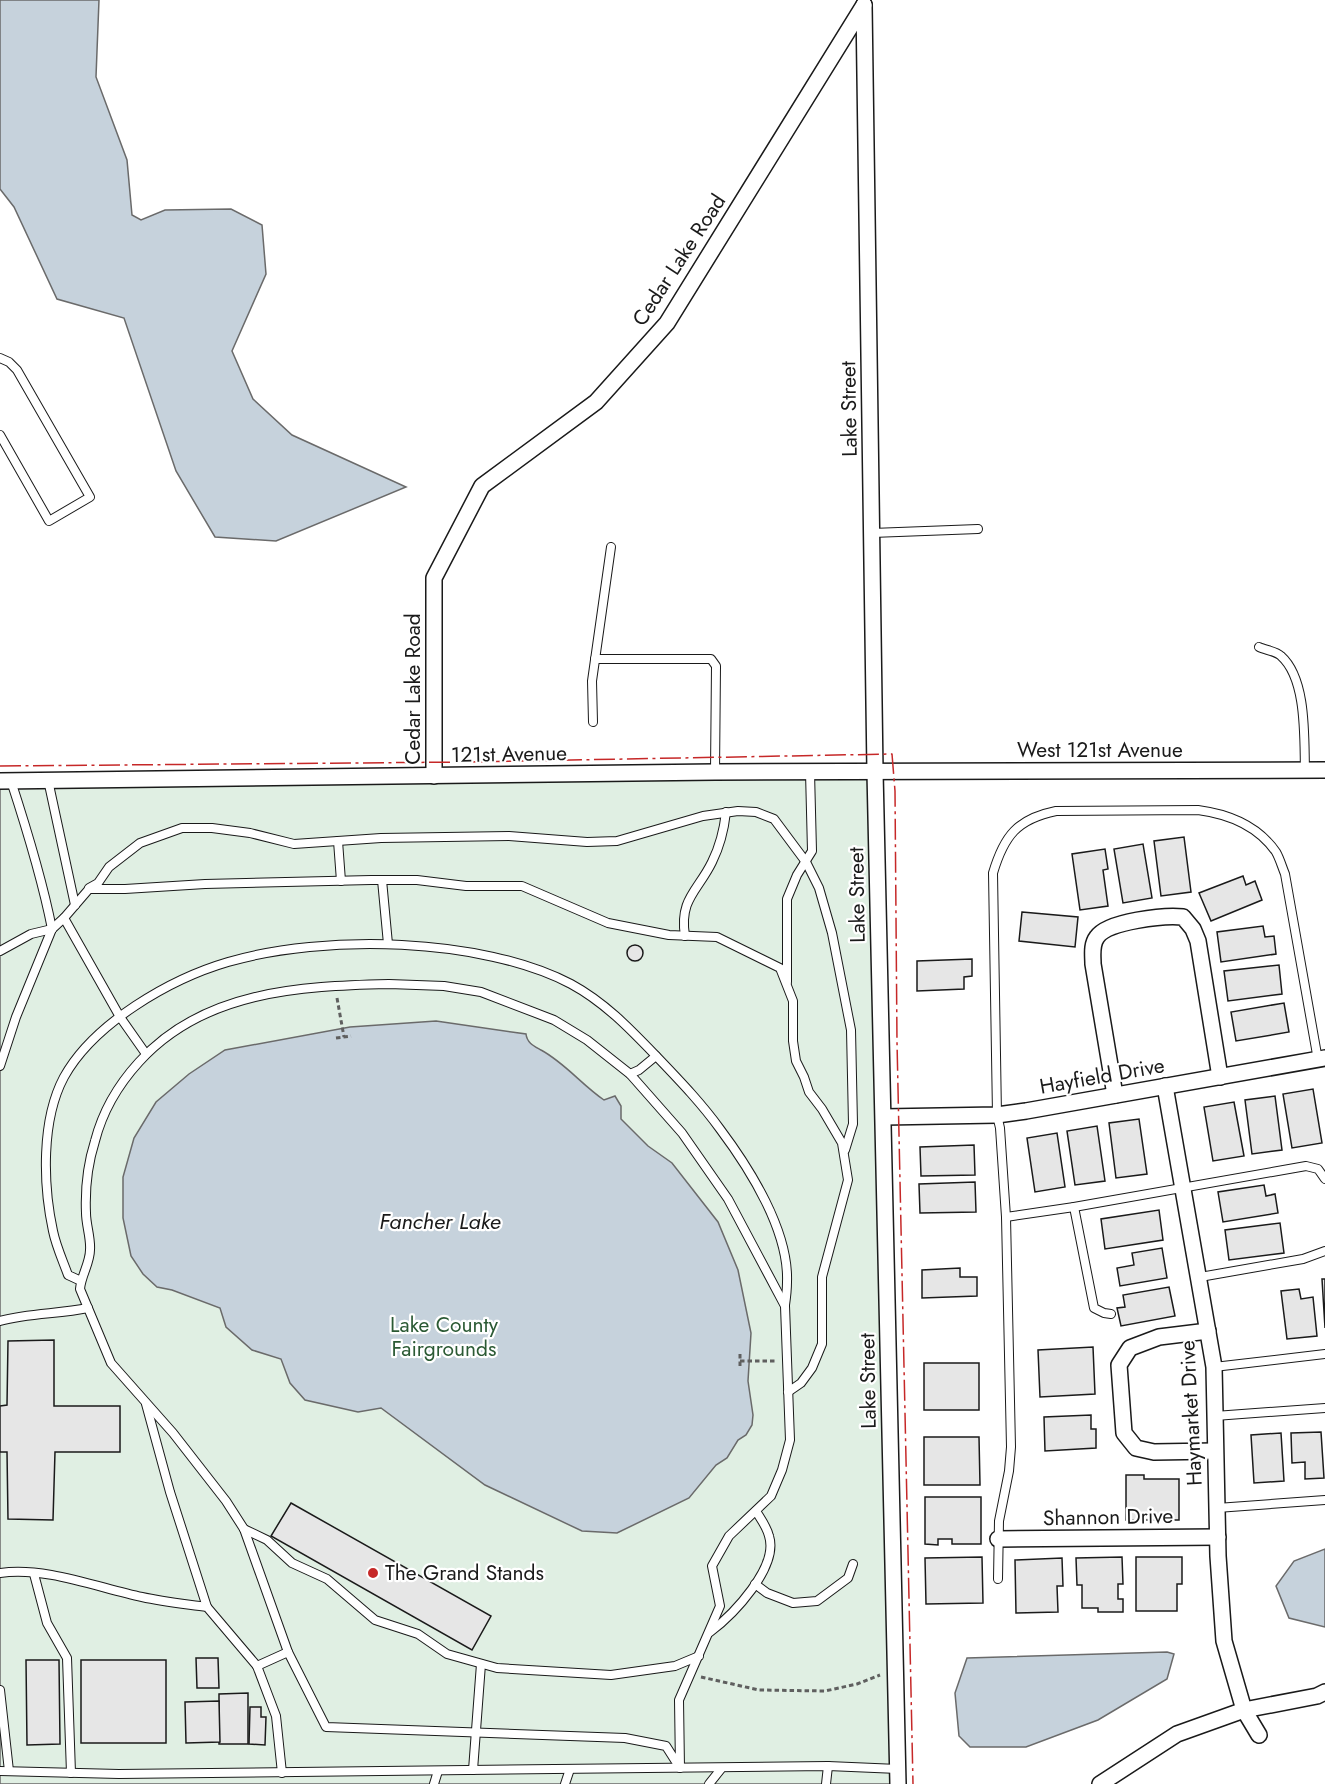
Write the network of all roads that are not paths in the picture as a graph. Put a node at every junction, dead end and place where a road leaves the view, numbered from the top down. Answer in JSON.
{"nodes":[{"id":1,"x":866,"y":3,"type":"edge"},
{"id":2,"x":0,"y":358,"type":"edge"},
{"id":3,"x":0,"y":435,"type":"edge"},
{"id":4,"x":978,"y":529,"type":"dead end"},
{"id":5,"x":872,"y":533,"type":"junction"},
{"id":6,"x":611,"y":547,"type":"dead end"},
{"id":7,"x":1259,"y":647,"type":"dead end"},
{"id":8,"x":595,"y":658,"type":"junction"},
{"id":9,"x":593,"y":722,"type":"dead end"},
{"id":10,"x":1305,"y":770,"type":"junction"},
{"id":11,"x":1325,"y":770,"type":"edge"},
{"id":12,"x":715,"y":772,"type":"junction"},
{"id":13,"x":810,"y":772,"type":"junction"},
{"id":14,"x":875,"y":772,"type":"junction"},
{"id":15,"x":434,"y":776,"type":"junction"},
{"id":16,"x":48,"y":780,"type":"junction"},
{"id":17,"x":5,"y":781,"type":"edge"},
{"id":18,"x":726,"y":812,"type":"junction"},
{"id":19,"x":338,"y":840,"type":"junction"},
{"id":20,"x":806,"y":862,"type":"junction"},
{"id":21,"x":382,"y":880,"type":"junction"},
{"id":22,"x":341,"y":881,"type":"junction"},
{"id":23,"x":89,"y":889,"type":"junction"},
{"id":24,"x":75,"y":905,"type":"junction"},
{"id":25,"x":64,"y":918,"type":"junction"},
{"id":26,"x":52,"y":929,"type":"junction"},
{"id":27,"x":685,"y":936,"type":"junction"},
{"id":28,"x":387,"y":944,"type":"junction"},
{"id":29,"x":0,"y":951,"type":"edge"},
{"id":30,"x":787,"y":986,"type":"junction"},
{"id":31,"x":120,"y":1017,"type":"junction"},
{"id":32,"x":146,"y":1054,"type":"junction"},
{"id":33,"x":656,"y":1056,"type":"junction"},
{"id":34,"x":1322,"y":1059,"type":"edge"},
{"id":35,"x":0,"y":1066,"type":"edge"},
{"id":36,"x":630,"y":1074,"type":"junction"},
{"id":37,"x":1220,"y":1077,"type":"junction"},
{"id":38,"x":1165,"y":1086,"type":"junction"},
{"id":39,"x":1115,"y":1095,"type":"junction"},
{"id":40,"x":997,"y":1115,"type":"junction"},
{"id":41,"x":884,"y":1117,"type":"junction"},
{"id":42,"x":844,"y":1154,"type":"junction"},
{"id":43,"x":1325,"y":1179,"type":"edge"},
{"id":44,"x":1184,"y":1187,"type":"junction"},
{"id":45,"x":1074,"y":1207,"type":"junction"},
{"id":46,"x":1006,"y":1217,"type":"junction"},
{"id":47,"x":1325,"y":1251,"type":"edge"},
{"id":48,"x":1200,"y":1277,"type":"junction"},
{"id":49,"x":81,"y":1281,"type":"junction"},
{"id":50,"x":785,"y":1306,"type":"junction"},
{"id":51,"x":88,"y":1308,"type":"junction"},
{"id":52,"x":1111,"y":1314,"type":"dead end"},
{"id":53,"x":0,"y":1321,"type":"edge"},
{"id":54,"x":1208,"y":1331,"type":"junction"},
{"id":55,"x":1325,"y":1354,"type":"edge"},
{"id":56,"x":1214,"y":1367,"type":"junction"},
{"id":57,"x":788,"y":1392,"type":"junction"},
{"id":58,"x":145,"y":1402,"type":"junction"},
{"id":59,"x":1325,"y":1408,"type":"edge"},
{"id":60,"x":1215,"y":1416,"type":"junction"},
{"id":61,"x":1215,"y":1451,"type":"junction"},
{"id":62,"x":1325,"y":1500,"type":"edge"},
{"id":63,"x":1217,"y":1508,"type":"junction"},
{"id":64,"x":756,"y":1510,"type":"junction"},
{"id":65,"x":244,"y":1529,"type":"junction"},
{"id":66,"x":1218,"y":1538,"type":"junction"},
{"id":67,"x":998,"y":1539,"type":"junction"},
{"id":68,"x":853,"y":1564,"type":"dead end"},
{"id":69,"x":0,"y":1573,"type":"edge"},
{"id":70,"x":34,"y":1574,"type":"junction"},
{"id":71,"x":998,"y":1579,"type":"dead end"},
{"id":72,"x":755,"y":1584,"type":"junction"},
{"id":73,"x":207,"y":1607,"type":"junction"},
{"id":74,"x":708,"y":1633,"type":"junction"},
{"id":75,"x":288,"y":1652,"type":"junction"},
{"id":76,"x":699,"y":1656,"type":"junction"},
{"id":77,"x":482,"y":1664,"type":"junction"},
{"id":78,"x":257,"y":1666,"type":"junction"},
{"id":79,"x":0,"y":1690,"type":"edge"},
{"id":80,"x":1325,"y":1692,"type":"edge"},
{"id":81,"x":1244,"y":1710,"type":"junction"},
{"id":82,"x":476,"y":1734,"type":"junction"},
{"id":83,"x":1258,"y":1735,"type":"dead end"},
{"id":84,"x":828,"y":1767,"type":"junction"},
{"id":85,"x":680,"y":1768,"type":"junction"},
{"id":86,"x":570,"y":1769,"type":"junction"},
{"id":87,"x":721,"y":1769,"type":"junction"},
{"id":88,"x":473,"y":1770,"type":"junction"},
{"id":89,"x":4,"y":1771,"type":"edge"},
{"id":90,"x":438,"y":1771,"type":"junction"},
{"id":91,"x":71,"y":1773,"type":"junction"},
{"id":92,"x":251,"y":1773,"type":"junction"},
{"id":93,"x":282,"y":1773,"type":"junction"},
{"id":94,"x":119,"y":1774,"type":"junction"},
{"id":95,"x":898,"y":1777,"type":"edge"},
{"id":96,"x":115,"y":1784,"type":"edge"},
{"id":97,"x":251,"y":1784,"type":"edge"},
{"id":98,"x":434,"y":1784,"type":"edge"},
{"id":99,"x":565,"y":1784,"type":"edge"},
{"id":100,"x":709,"y":1784,"type":"edge"},
{"id":101,"x":826,"y":1784,"type":"edge"},
{"id":102,"x":1100,"y":1784,"type":"edge"}],
"edges":[{"from":1,"to":5,"type":"street","name":"Lake Street"},
{"from":1,"to":15,"type":"street","name":"Cedar Lake Road"},
{"from":2,"to":3,"type":"lane"},
{"from":4,"to":5,"type":"lane"},
{"from":5,"to":14,"type":"street","name":"Lake Street"},
{"from":6,"to":8,"type":"lane"},
{"from":7,"to":10,"type":"lane"},
{"from":8,"to":9,"type":"lane"},
{"from":8,"to":12,"type":"lane"},
{"from":10,"to":11,"type":"street","name":"West 121st Avenue"},
{"from":10,"to":14,"type":"street","name":"West 121st Avenue"},
{"from":12,"to":13,"type":"street","name":"121st Avenue"},
{"from":12,"to":15,"type":"street","name":"121st Avenue"},
{"from":13,"to":14,"type":"street","name":"121st Avenue"},
{"from":13,"to":20,"type":"lane"},
{"from":14,"to":41,"type":"street","name":"Lake Street"},
{"from":15,"to":16,"type":"street","name":"121st Avenue"},
{"from":16,"to":17,"type":"street","name":"121st Avenue"},
{"from":16,"to":24,"type":"lane"},
{"from":17,"to":26,"type":"lane"},
{"from":18,"to":19,"type":"lane"},
{"from":18,"to":20,"type":"lane"},
{"from":18,"to":27,"type":"lane"},
{"from":19,"to":22,"type":"lane"},
{"from":19,"to":23,"type":"lane"},
{"from":20,"to":30,"type":"lane"},
{"from":20,"to":42,"type":"lane"},
{"from":21,"to":22,"type":"lane"},
{"from":21,"to":27,"type":"lane"},
{"from":21,"to":28,"type":"lane"},
{"from":22,"to":23,"type":"lane"},
{"from":23,"to":24,"type":"lane"},
{"from":24,"to":25,"type":"lane"},
{"from":25,"to":26,"type":"lane"},
{"from":25,"to":31,"type":"lane"},
{"from":26,"to":29,"type":"lane"},
{"from":26,"to":35,"type":"lane"},
{"from":27,"to":30,"type":"lane"},
{"from":28,"to":31,"type":"lane"},
{"from":28,"to":33,"type":"lane"},
{"from":30,"to":42,"type":"lane"},
{"from":31,"to":32,"type":"lane"},
{"from":31,"to":49,"type":"lane"},
{"from":32,"to":36,"type":"lane"},
{"from":32,"to":49,"type":"lane"},
{"from":33,"to":36,"type":"lane"},
{"from":33,"to":50,"type":"lane"},
{"from":34,"to":37,"type":"street","name":"Hayfield Drive"},
{"from":34,"to":40,"type":"lane"},
{"from":36,"to":50,"type":"lane"},
{"from":37,"to":38,"type":"street","name":"Hayfield Drive"},
{"from":37,"to":39,"type":"street"},
{"from":38,"to":39,"type":"street","name":"Hayfield Drive"},
{"from":38,"to":44,"type":"street","name":"Haymarket Drive"},
{"from":39,"to":40,"type":"street","name":"Hayfield Drive"},
{"from":40,"to":41,"type":"street","name":"Hayfield Drive"},
{"from":40,"to":46,"type":"lane"},
{"from":41,"to":95,"type":"street","name":"Lake Street"},
{"from":42,"to":57,"type":"lane"},
{"from":43,"to":44,"type":"lane"},
{"from":44,"to":45,"type":"lane"},
{"from":44,"to":48,"type":"street","name":"Haymarket Drive"},
{"from":45,"to":46,"type":"lane"},
{"from":45,"to":52,"type":"lane"},
{"from":46,"to":67,"type":"lane"},
{"from":47,"to":48,"type":"lane"},
{"from":48,"to":54,"type":"street","name":"Haymarket Drive"},
{"from":49,"to":51,"type":"lane"},
{"from":50,"to":57,"type":"lane"},
{"from":51,"to":53,"type":"lane"},
{"from":51,"to":58,"type":"lane"},
{"from":54,"to":56,"type":"street","name":"Haymarket Drive"},
{"from":54,"to":61,"type":"street"},
{"from":55,"to":56,"type":"lane"},
{"from":56,"to":60,"type":"street","name":"Haymarket Drive"},
{"from":57,"to":64,"type":"lane"},
{"from":58,"to":65,"type":"lane"},
{"from":58,"to":73,"type":"lane"},
{"from":59,"to":60,"type":"lane"},
{"from":60,"to":61,"type":"street","name":"Haymarket Drive"},
{"from":61,"to":63,"type":"street","name":"Haymarket Drive"},
{"from":62,"to":63,"type":"lane"},
{"from":63,"to":66,"type":"street","name":"Haymarket Drive"},
{"from":64,"to":72,"type":"lane"},
{"from":64,"to":74,"type":"lane"},
{"from":65,"to":75,"type":"lane"},
{"from":65,"to":77,"type":"lane"},
{"from":66,"to":67,"type":"street","name":"Shannon Drive"},
{"from":66,"to":81,"type":"street","name":"Haymarket Drive"},
{"from":67,"to":71,"type":"lane"},
{"from":68,"to":72,"type":"lane"},
{"from":69,"to":70,"type":"lane"},
{"from":70,"to":73,"type":"lane"},
{"from":70,"to":91,"type":"lane"},
{"from":72,"to":74,"type":"lane"},
{"from":73,"to":78,"type":"lane"},
{"from":74,"to":76,"type":"lane"},
{"from":75,"to":78,"type":"lane"},
{"from":75,"to":82,"type":"lane"},
{"from":76,"to":77,"type":"lane"},
{"from":76,"to":85,"type":"lane"},
{"from":77,"to":82,"type":"lane"},
{"from":78,"to":93,"type":"lane"},
{"from":79,"to":89,"type":"lane"},
{"from":80,"to":81,"type":"street"},
{"from":81,"to":83,"type":"street","name":"Haymarket Drive"},
{"from":81,"to":102,"type":"street"},
{"from":82,"to":85,"type":"lane"},
{"from":82,"to":88,"type":"lane"},
{"from":84,"to":87,"type":"lane"},
{"from":84,"to":95,"type":"lane"},
{"from":84,"to":101,"type":"lane"},
{"from":85,"to":86,"type":"lane"},
{"from":85,"to":87,"type":"lane"},
{"from":86,"to":88,"type":"lane"},
{"from":86,"to":99,"type":"lane"},
{"from":87,"to":100,"type":"lane"},
{"from":88,"to":90,"type":"lane"},
{"from":89,"to":91,"type":"lane"},
{"from":90,"to":93,"type":"lane"},
{"from":90,"to":98,"type":"lane"},
{"from":91,"to":94,"type":"lane"},
{"from":92,"to":93,"type":"lane"},
{"from":92,"to":94,"type":"lane"},
{"from":92,"to":97,"type":"lane"},
{"from":94,"to":96,"type":"lane"}]}
